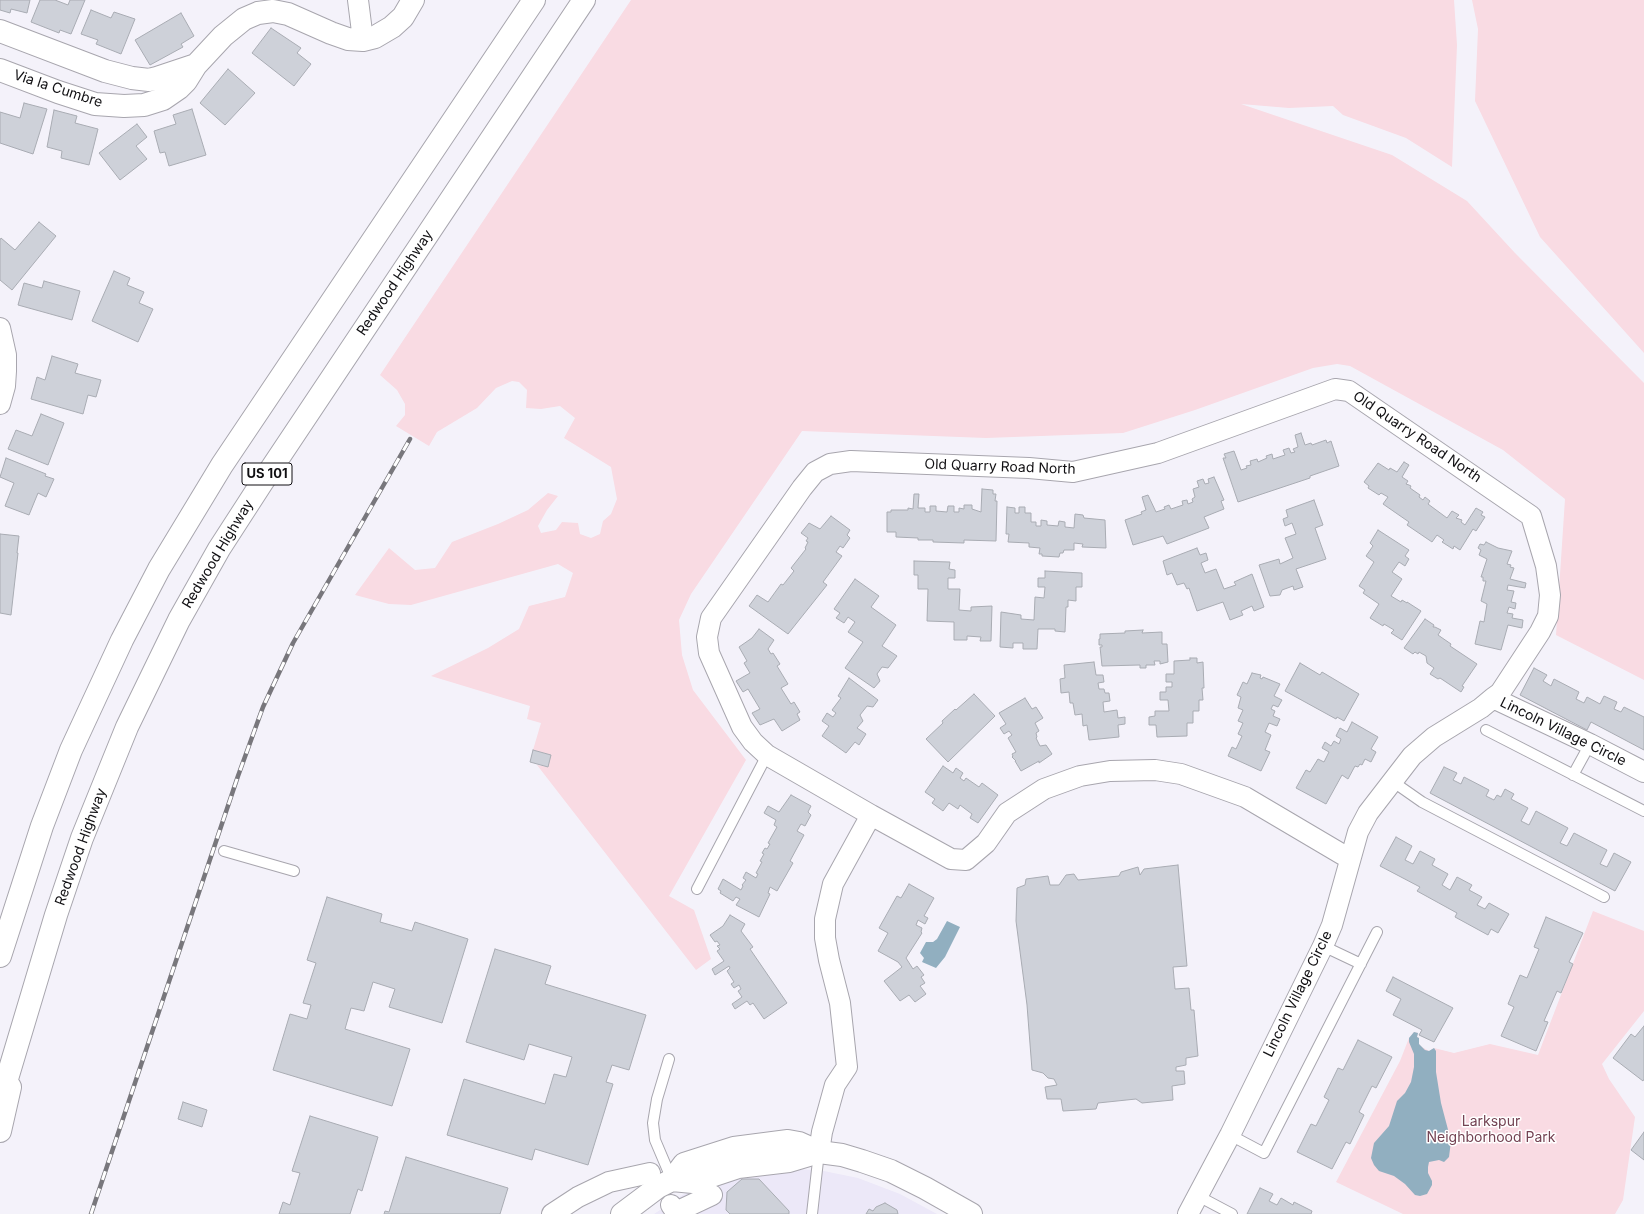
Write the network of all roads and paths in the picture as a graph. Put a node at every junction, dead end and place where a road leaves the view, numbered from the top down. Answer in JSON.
{"nodes":[{"id":1,"x":358,"y":0,"type":"edge"},
{"id":2,"x":413,"y":0,"type":"edge"},
{"id":3,"x":534,"y":0,"type":"edge"},
{"id":4,"x":584,"y":0,"type":"edge"},
{"id":5,"x":0,"y":30,"type":"edge"},
{"id":6,"x":363,"y":40,"type":"junction"},
{"id":7,"x":196,"y":65,"type":"junction"},
{"id":8,"x":0,"y":70,"type":"edge"},
{"id":9,"x":0,"y":328,"type":"edge"},
{"id":10,"x":0,"y":404,"type":"edge"},
{"id":11,"x":1493,"y":698,"type":"junction"},
{"id":12,"x":1486,"y":730,"type":"dead end"},
{"id":13,"x":1590,"y":744,"type":"junction"},
{"id":14,"x":767,"y":755,"type":"junction"},
{"id":15,"x":1644,"y":772,"type":"edge"},
{"id":16,"x":1573,"y":775,"type":"junction"},
{"id":17,"x":1392,"y":781,"type":"junction"},
{"id":18,"x":1644,"y":811,"type":"edge"},
{"id":19,"x":871,"y":815,"type":"junction"},
{"id":20,"x":224,"y":851,"type":"dead end"},
{"id":21,"x":1350,"y":859,"type":"junction"},
{"id":22,"x":294,"y":871,"type":"dead end"},
{"id":23,"x":697,"y":889,"type":"dead end"},
{"id":24,"x":1604,"y":897,"type":"dead end"},
{"id":25,"x":1377,"y":932,"type":"dead end"},
{"id":26,"x":1323,"y":946,"type":"junction"},
{"id":27,"x":0,"y":956,"type":"edge"},
{"id":28,"x":1360,"y":964,"type":"junction"},
{"id":29,"x":33,"y":991,"type":"junction"},
{"id":30,"x":669,"y":1059,"type":"dead end"},
{"id":31,"x":0,"y":1102,"type":"edge"},
{"id":32,"x":0,"y":1131,"type":"edge"},
{"id":33,"x":1230,"y":1135,"type":"junction"},
{"id":34,"x":819,"y":1152,"type":"junction"},
{"id":35,"x":650,"y":1173,"type":"dead end"},
{"id":36,"x":672,"y":1180,"type":"junction"},
{"id":37,"x":712,"y":1195,"type":"dead end"},
{"id":38,"x":1198,"y":1196,"type":"junction"},
{"id":39,"x":671,"y":1205,"type":"dead end"},
{"id":40,"x":552,"y":1214,"type":"edge"},
{"id":41,"x":622,"y":1214,"type":"edge"},
{"id":42,"x":812,"y":1214,"type":"edge"},
{"id":43,"x":971,"y":1214,"type":"edge"},
{"id":44,"x":1188,"y":1214,"type":"edge"},
{"id":45,"x":1232,"y":1214,"type":"edge"}],
"edges":[{"from":1,"to":6,"type":"street"},
{"from":2,"to":6,"type":"main road"},
{"from":3,"to":27,"type":"main road","number":"US 101"},
{"from":4,"to":29,"type":"main road","name":"Redwood Highway","number":"US 101"},
{"from":5,"to":7,"type":"main road","name":"Via la Cumbre"},
{"from":6,"to":7,"type":"main road","name":"Via la Cumbre"},
{"from":7,"to":8,"type":"main road","name":"Via la Cumbre"},
{"from":9,"to":10,"type":"street"},
{"from":11,"to":13,"type":"street","name":"Lincoln Village Circle"},
{"from":11,"to":14,"type":"street","name":"Old Quarry Road North"},
{"from":11,"to":17,"type":"street","name":"Lincoln Village Circle"},
{"from":12,"to":16,"type":"lane"},
{"from":13,"to":15,"type":"street","name":"Lincoln Village Circle"},
{"from":13,"to":16,"type":"lane"},
{"from":14,"to":19,"type":"street","name":"Old Quarry Road North"},
{"from":14,"to":23,"type":"lane"},
{"from":16,"to":18,"type":"lane"},
{"from":17,"to":21,"type":"street","name":"Lincoln Village Circle"},
{"from":17,"to":24,"type":"lane"},
{"from":19,"to":21,"type":"street","name":"Old Quarry Road North"},
{"from":19,"to":34,"type":"street"},
{"from":20,"to":22,"type":"lane"},
{"from":21,"to":26,"type":"street","name":"Lincoln Village Circle"},
{"from":25,"to":28,"type":"lane"},
{"from":26,"to":28,"type":"lane"},
{"from":26,"to":33,"type":"street","name":"Lincoln Village Circle"},
{"from":28,"to":33,"type":"lane"},
{"from":29,"to":31,"type":"main road","name":"Redwood Highway","number":"US 101"},
{"from":29,"to":32,"type":"main road"},
{"from":30,"to":36,"type":"lane"},
{"from":33,"to":38,"type":"street","name":"Lincoln Village Circle"},
{"from":34,"to":36,"type":"main road"},
{"from":34,"to":42,"type":"lane"},
{"from":34,"to":43,"type":"main road"},
{"from":35,"to":40,"type":"street"},
{"from":36,"to":41,"type":"main road"},
{"from":37,"to":39,"type":"street"},
{"from":38,"to":44,"type":"street","name":"Lincoln Village Circle"},
{"from":38,"to":45,"type":"lane"}]}
